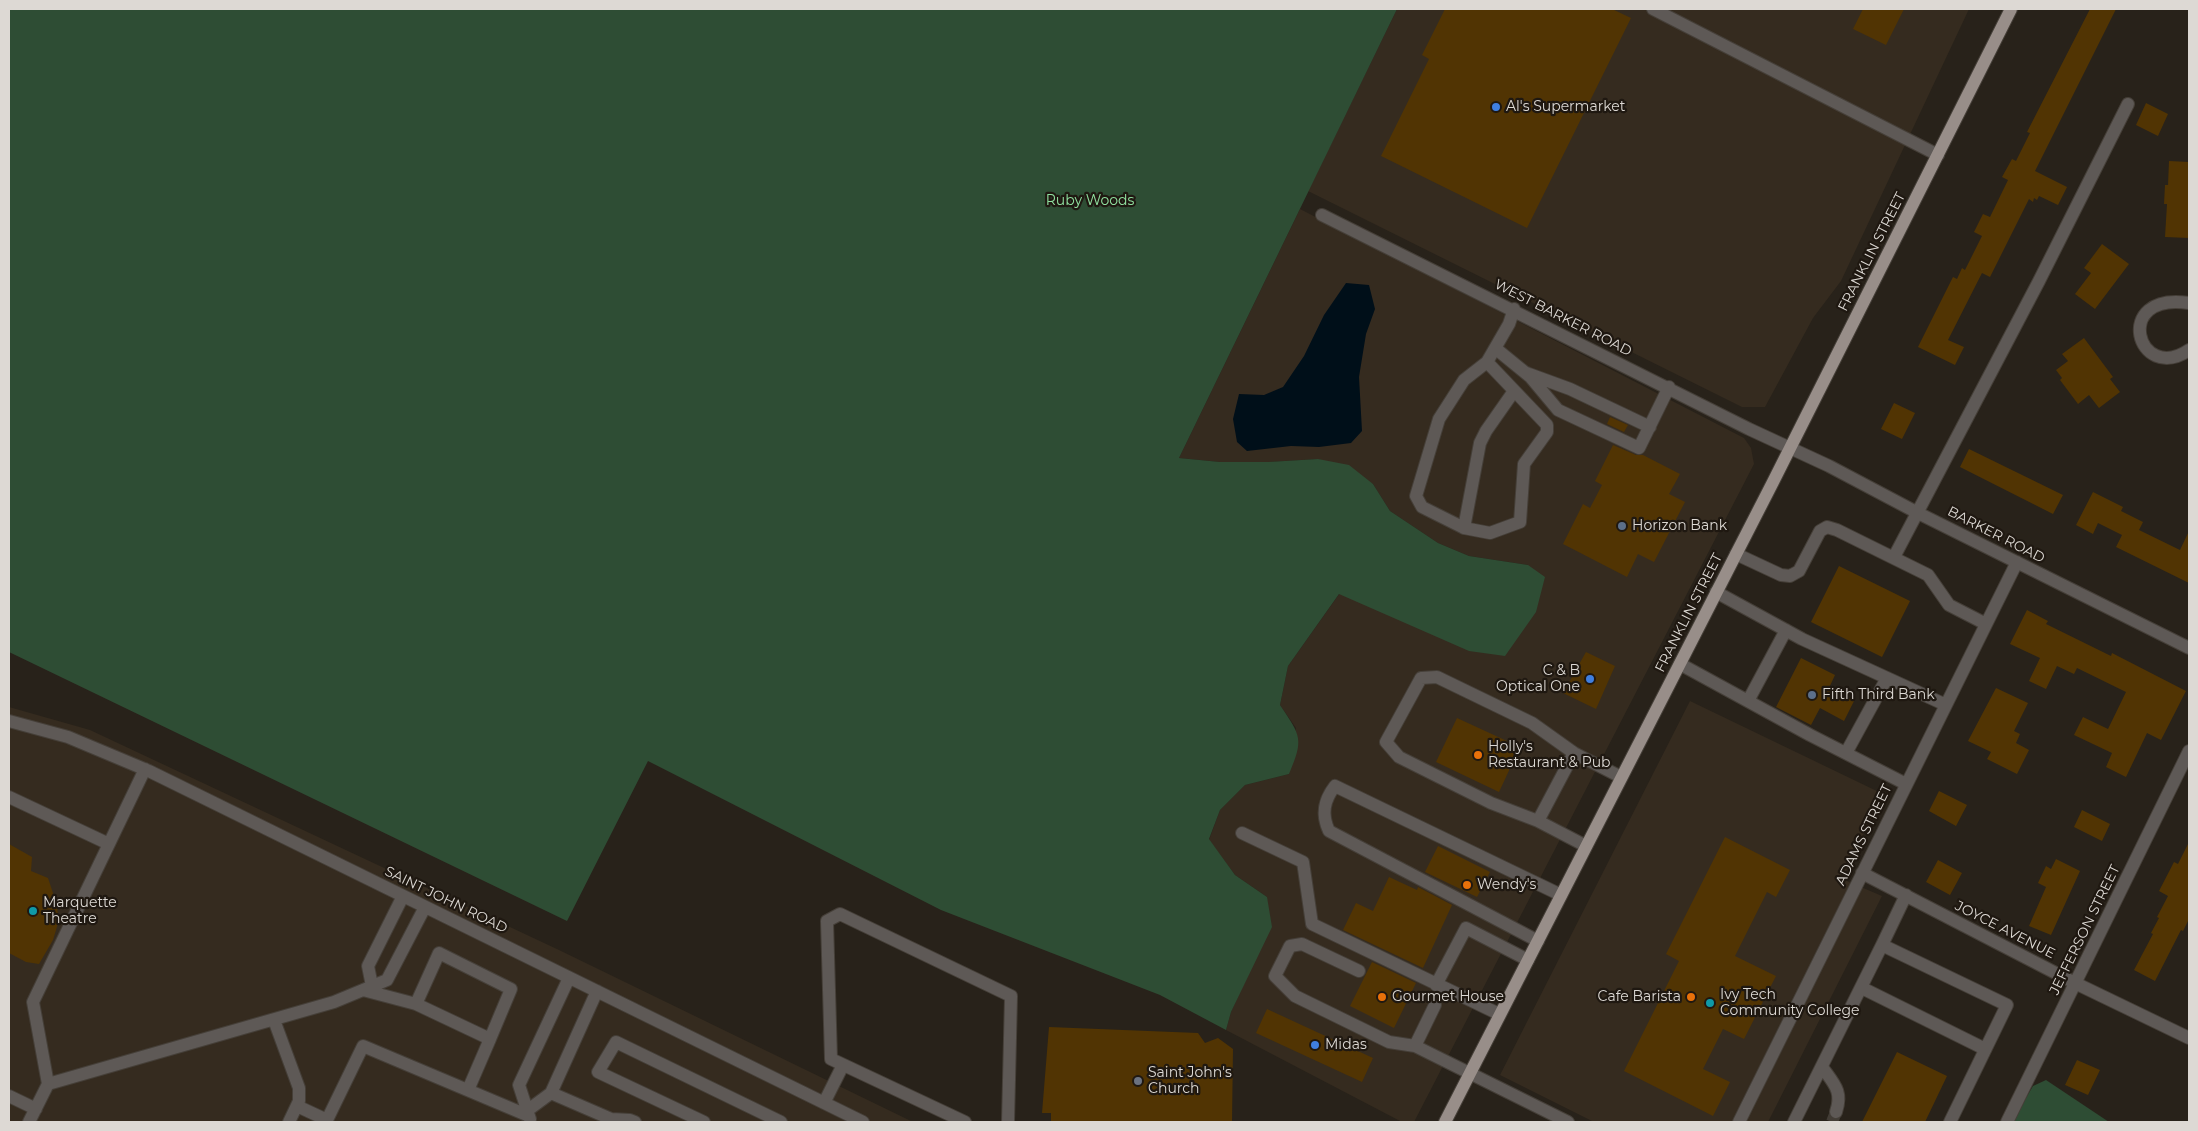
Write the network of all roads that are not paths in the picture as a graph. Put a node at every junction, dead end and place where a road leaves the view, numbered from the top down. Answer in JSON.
{"nodes":[{"id":1,"x":1653,"y":9,"type":"edge"},
{"id":2,"x":2012,"y":9,"type":"edge"},
{"id":3,"x":2128,"y":104,"type":"dead end"},
{"id":4,"x":1938,"y":155,"type":"junction"},
{"id":5,"x":1322,"y":215,"type":"dead end"},
{"id":6,"x":2189,"y":303,"type":"edge"},
{"id":7,"x":1514,"y":309,"type":"junction"},
{"id":8,"x":1495,"y":348,"type":"junction"},
{"id":9,"x":2189,"y":350,"type":"edge"},
{"id":10,"x":1487,"y":362,"type":"junction"},
{"id":11,"x":1526,"y":373,"type":"junction"},
{"id":12,"x":1669,"y":387,"type":"junction"},
{"id":13,"x":1514,"y":391,"type":"junction"},
{"id":14,"x":1646,"y":434,"type":"junction"},
{"id":15,"x":1790,"y":448,"type":"junction"},
{"id":16,"x":1918,"y":513,"type":"junction"},
{"id":17,"x":1464,"y":528,"type":"junction"},
{"id":18,"x":1736,"y":554,"type":"junction"},
{"id":19,"x":1894,"y":558,"type":"junction"},
{"id":20,"x":2017,"y":562,"type":"junction"},
{"id":21,"x":1716,"y":592,"type":"junction"},
{"id":22,"x":1986,"y":624,"type":"junction"},
{"id":23,"x":1786,"y":630,"type":"junction"},
{"id":24,"x":2189,"y":648,"type":"edge"},
{"id":25,"x":1680,"y":664,"type":"junction"},
{"id":26,"x":1887,"y":678,"type":"junction"},
{"id":27,"x":1748,"y":701,"type":"junction"},
{"id":28,"x":1946,"y":705,"type":"junction"},
{"id":29,"x":9,"y":721,"type":"edge"},
{"id":30,"x":2189,"y":751,"type":"edge"},
{"id":31,"x":1574,"y":753,"type":"junction"},
{"id":32,"x":1846,"y":753,"type":"junction"},
{"id":33,"x":145,"y":769,"type":"junction"},
{"id":34,"x":1622,"y":778,"type":"junction"},
{"id":35,"x":1906,"y":784,"type":"junction"},
{"id":36,"x":9,"y":797,"type":"edge"},
{"id":37,"x":1538,"y":821,"type":"junction"},
{"id":38,"x":1242,"y":832,"type":"dead end"},
{"id":39,"x":109,"y":844,"type":"junction"},
{"id":40,"x":1586,"y":846,"type":"junction"},
{"id":41,"x":1862,"y":873,"type":"junction"},
{"id":42,"x":1561,"y":895,"type":"junction"},
{"id":43,"x":403,"y":896,"type":"junction"},
{"id":44,"x":1906,"y":896,"type":"junction"},
{"id":45,"x":425,"y":907,"type":"junction"},
{"id":46,"x":1538,"y":940,"type":"junction"},
{"id":47,"x":1882,"y":945,"type":"junction"},
{"id":48,"x":1528,"y":960,"type":"junction"},
{"id":49,"x":1358,"y":972,"type":"dead end"},
{"id":50,"x":569,"y":978,"type":"junction"},
{"id":51,"x":2075,"y":983,"type":"junction"},
{"id":52,"x":1436,"y":985,"type":"junction"},
{"id":53,"x":367,"y":988,"type":"junction"},
{"id":54,"x":1862,"y":988,"type":"junction"},
{"id":55,"x":597,"y":991,"type":"junction"},
{"id":56,"x":416,"y":1004,"type":"junction"},
{"id":57,"x":1435,"y":1005,"type":"dead end"},
{"id":58,"x":1499,"y":1014,"type":"junction"},
{"id":59,"x":274,"y":1020,"type":"junction"},
{"id":60,"x":2189,"y":1038,"type":"edge"},
{"id":61,"x":490,"y":1039,"type":"junction"},
{"id":62,"x":1415,"y":1046,"type":"junction"},
{"id":63,"x":1985,"y":1049,"type":"junction"},
{"id":64,"x":844,"y":1065,"type":"junction"},
{"id":65,"x":1822,"y":1067,"type":"junction"},
{"id":66,"x":1470,"y":1074,"type":"junction"},
{"id":67,"x":48,"y":1084,"type":"junction"},
{"id":68,"x":468,"y":1090,"type":"junction"},
{"id":69,"x":551,"y":1093,"type":"junction"},
{"id":70,"x":9,"y":1096,"type":"edge"},
{"id":71,"x":824,"y":1103,"type":"junction"},
{"id":72,"x":296,"y":1106,"type":"junction"},
{"id":73,"x":36,"y":1109,"type":"junction"},
{"id":74,"x":1836,"y":1112,"type":"tunnel mouth"},
{"id":75,"x":529,"y":1116,"type":"edge"},
{"id":76,"x":28,"y":1122,"type":"edge"},
{"id":77,"x":288,"y":1122,"type":"edge"},
{"id":78,"x":635,"y":1122,"type":"edge"},
{"id":79,"x":704,"y":1122,"type":"edge"},
{"id":80,"x":781,"y":1122,"type":"edge"},
{"id":81,"x":863,"y":1122,"type":"edge"},
{"id":82,"x":965,"y":1122,"type":"edge"},
{"id":83,"x":1008,"y":1122,"type":"edge"},
{"id":84,"x":1445,"y":1122,"type":"edge"},
{"id":85,"x":1568,"y":1122,"type":"edge"},
{"id":86,"x":1739,"y":1122,"type":"edge"},
{"id":87,"x":1794,"y":1122,"type":"edge"},
{"id":88,"x":1950,"y":1122,"type":"edge"},
{"id":89,"x":2007,"y":1122,"type":"edge"}],
"edges":[{"from":1,"to":4,"type":"street"},
{"from":2,"to":4,"type":"main road","name":"FRANKLIN STREET"},
{"from":3,"to":16,"type":"street"},
{"from":4,"to":15,"type":"main road","name":"FRANKLIN STREET"},
{"from":5,"to":7,"type":"street","name":"WEST BARKER ROAD"},
{"from":6,"to":9,"type":"street"},
{"from":7,"to":8,"type":"street"},
{"from":7,"to":12,"type":"street","name":"WEST BARKER ROAD"},
{"from":8,"to":10,"type":"street"},
{"from":8,"to":11,"type":"street"},
{"from":10,"to":13,"type":"street"},
{"from":10,"to":17,"type":"street"},
{"from":11,"to":14,"type":"street"},
{"from":11,"to":14,"type":"street"},
{"from":12,"to":14,"type":"street"},
{"from":12,"to":15,"type":"street","name":"WEST BARKER ROAD"},
{"from":13,"to":17,"type":"street"},
{"from":13,"to":17,"type":"street"},
{"from":15,"to":16,"type":"street","name":"BARKER ROAD"},
{"from":15,"to":18,"type":"main road","name":"FRANKLIN STREET"},
{"from":16,"to":19,"type":"street"},
{"from":16,"to":20,"type":"street","name":"BARKER ROAD"},
{"from":18,"to":19,"type":"street"},
{"from":18,"to":21,"type":"main road","name":"FRANKLIN STREET"},
{"from":19,"to":22,"type":"street"},
{"from":20,"to":22,"type":"street","name":"ADAMS STREET"},
{"from":20,"to":24,"type":"street","name":"BARKER ROAD"},
{"from":21,"to":23,"type":"street"},
{"from":21,"to":25,"type":"main road","name":"FRANKLIN STREET"},
{"from":22,"to":28,"type":"street","name":"ADAMS STREET"},
{"from":23,"to":26,"type":"street"},
{"from":23,"to":27,"type":"street"},
{"from":25,"to":27,"type":"street"},
{"from":25,"to":34,"type":"main road","name":"FRANKLIN STREET"},
{"from":26,"to":28,"type":"street"},
{"from":26,"to":32,"type":"street"},
{"from":27,"to":32,"type":"street"},
{"from":28,"to":35,"type":"street","name":"ADAMS STREET"},
{"from":29,"to":33,"type":"street","name":"SAINT JOHN ROAD"},
{"from":30,"to":51,"type":"street","name":"JEFFERSON STREET"},
{"from":31,"to":34,"type":"street"},
{"from":31,"to":37,"type":"street"},
{"from":31,"to":37,"type":"street"},
{"from":32,"to":35,"type":"street"},
{"from":33,"to":39,"type":"street"},
{"from":33,"to":43,"type":"street","name":"SAINT JOHN ROAD"},
{"from":34,"to":40,"type":"main road","name":"FRANKLIN STREET"},
{"from":35,"to":41,"type":"street","name":"ADAMS STREET"},
{"from":36,"to":39,"type":"street"},
{"from":37,"to":40,"type":"street"},
{"from":38,"to":52,"type":"street"},
{"from":39,"to":67,"type":"street"},
{"from":40,"to":42,"type":"main road","name":"FRANKLIN STREET"},
{"from":41,"to":44,"type":"street","name":"JOYCE AVENUE"},
{"from":41,"to":86,"type":"street","name":"ADAMS STREET"},
{"from":42,"to":46,"type":"main road","name":"FRANKLIN STREET"},
{"from":42,"to":46,"type":"street"},
{"from":43,"to":45,"type":"street","name":"SAINT JOHN ROAD"},
{"from":43,"to":53,"type":"street"},
{"from":44,"to":47,"type":"street"},
{"from":44,"to":51,"type":"street","name":"JOYCE AVENUE"},
{"from":45,"to":50,"type":"street","name":"SAINT JOHN ROAD"},
{"from":45,"to":53,"type":"street"},
{"from":46,"to":48,"type":"main road","name":"FRANKLIN STREET"},
{"from":47,"to":54,"type":"street"},
{"from":47,"to":63,"type":"street"},
{"from":48,"to":52,"type":"street"},
{"from":48,"to":58,"type":"main road","name":"FRANKLIN STREET"},
{"from":49,"to":62,"type":"street"},
{"from":50,"to":55,"type":"street","name":"SAINT JOHN ROAD"},
{"from":50,"to":75,"type":"street"},
{"from":51,"to":60,"type":"street","name":"JOYCE AVENUE"},
{"from":51,"to":89,"type":"street","name":"JEFFERSON STREET"},
{"from":52,"to":58,"type":"street"},
{"from":53,"to":56,"type":"street"},
{"from":53,"to":59,"type":"street"},
{"from":54,"to":63,"type":"street"},
{"from":54,"to":65,"type":"street"},
{"from":55,"to":69,"type":"street"},
{"from":55,"to":71,"type":"street","name":"SAINT JOHN ROAD"},
{"from":56,"to":61,"type":"street"},
{"from":56,"to":61,"type":"street"},
{"from":57,"to":62,"type":"street"},
{"from":58,"to":66,"type":"main road","name":"FRANKLIN STREET"},
{"from":59,"to":67,"type":"street"},
{"from":59,"to":72,"type":"street"},
{"from":61,"to":68,"type":"street"},
{"from":62,"to":66,"type":"street"},
{"from":63,"to":88,"type":"street"},
{"from":64,"to":71,"type":"street"},
{"from":64,"to":82,"type":"street"},
{"from":64,"to":83,"type":"street"},
{"from":65,"to":74,"type":"street"},
{"from":65,"to":87,"type":"street"},
{"from":66,"to":84,"type":"main road","name":"FRANKLIN STREET"},
{"from":66,"to":85,"type":"street"},
{"from":67,"to":73,"type":"street"},
{"from":68,"to":72,"type":"street"},
{"from":68,"to":75,"type":"street"},
{"from":69,"to":75,"type":"street"},
{"from":69,"to":78,"type":"street"},
{"from":70,"to":73,"type":"street"},
{"from":71,"to":81,"type":"street","name":"SAINT JOHN ROAD"},
{"from":72,"to":77,"type":"street"},
{"from":73,"to":76,"type":"street"},
{"from":79,"to":80,"type":"street"}]}
